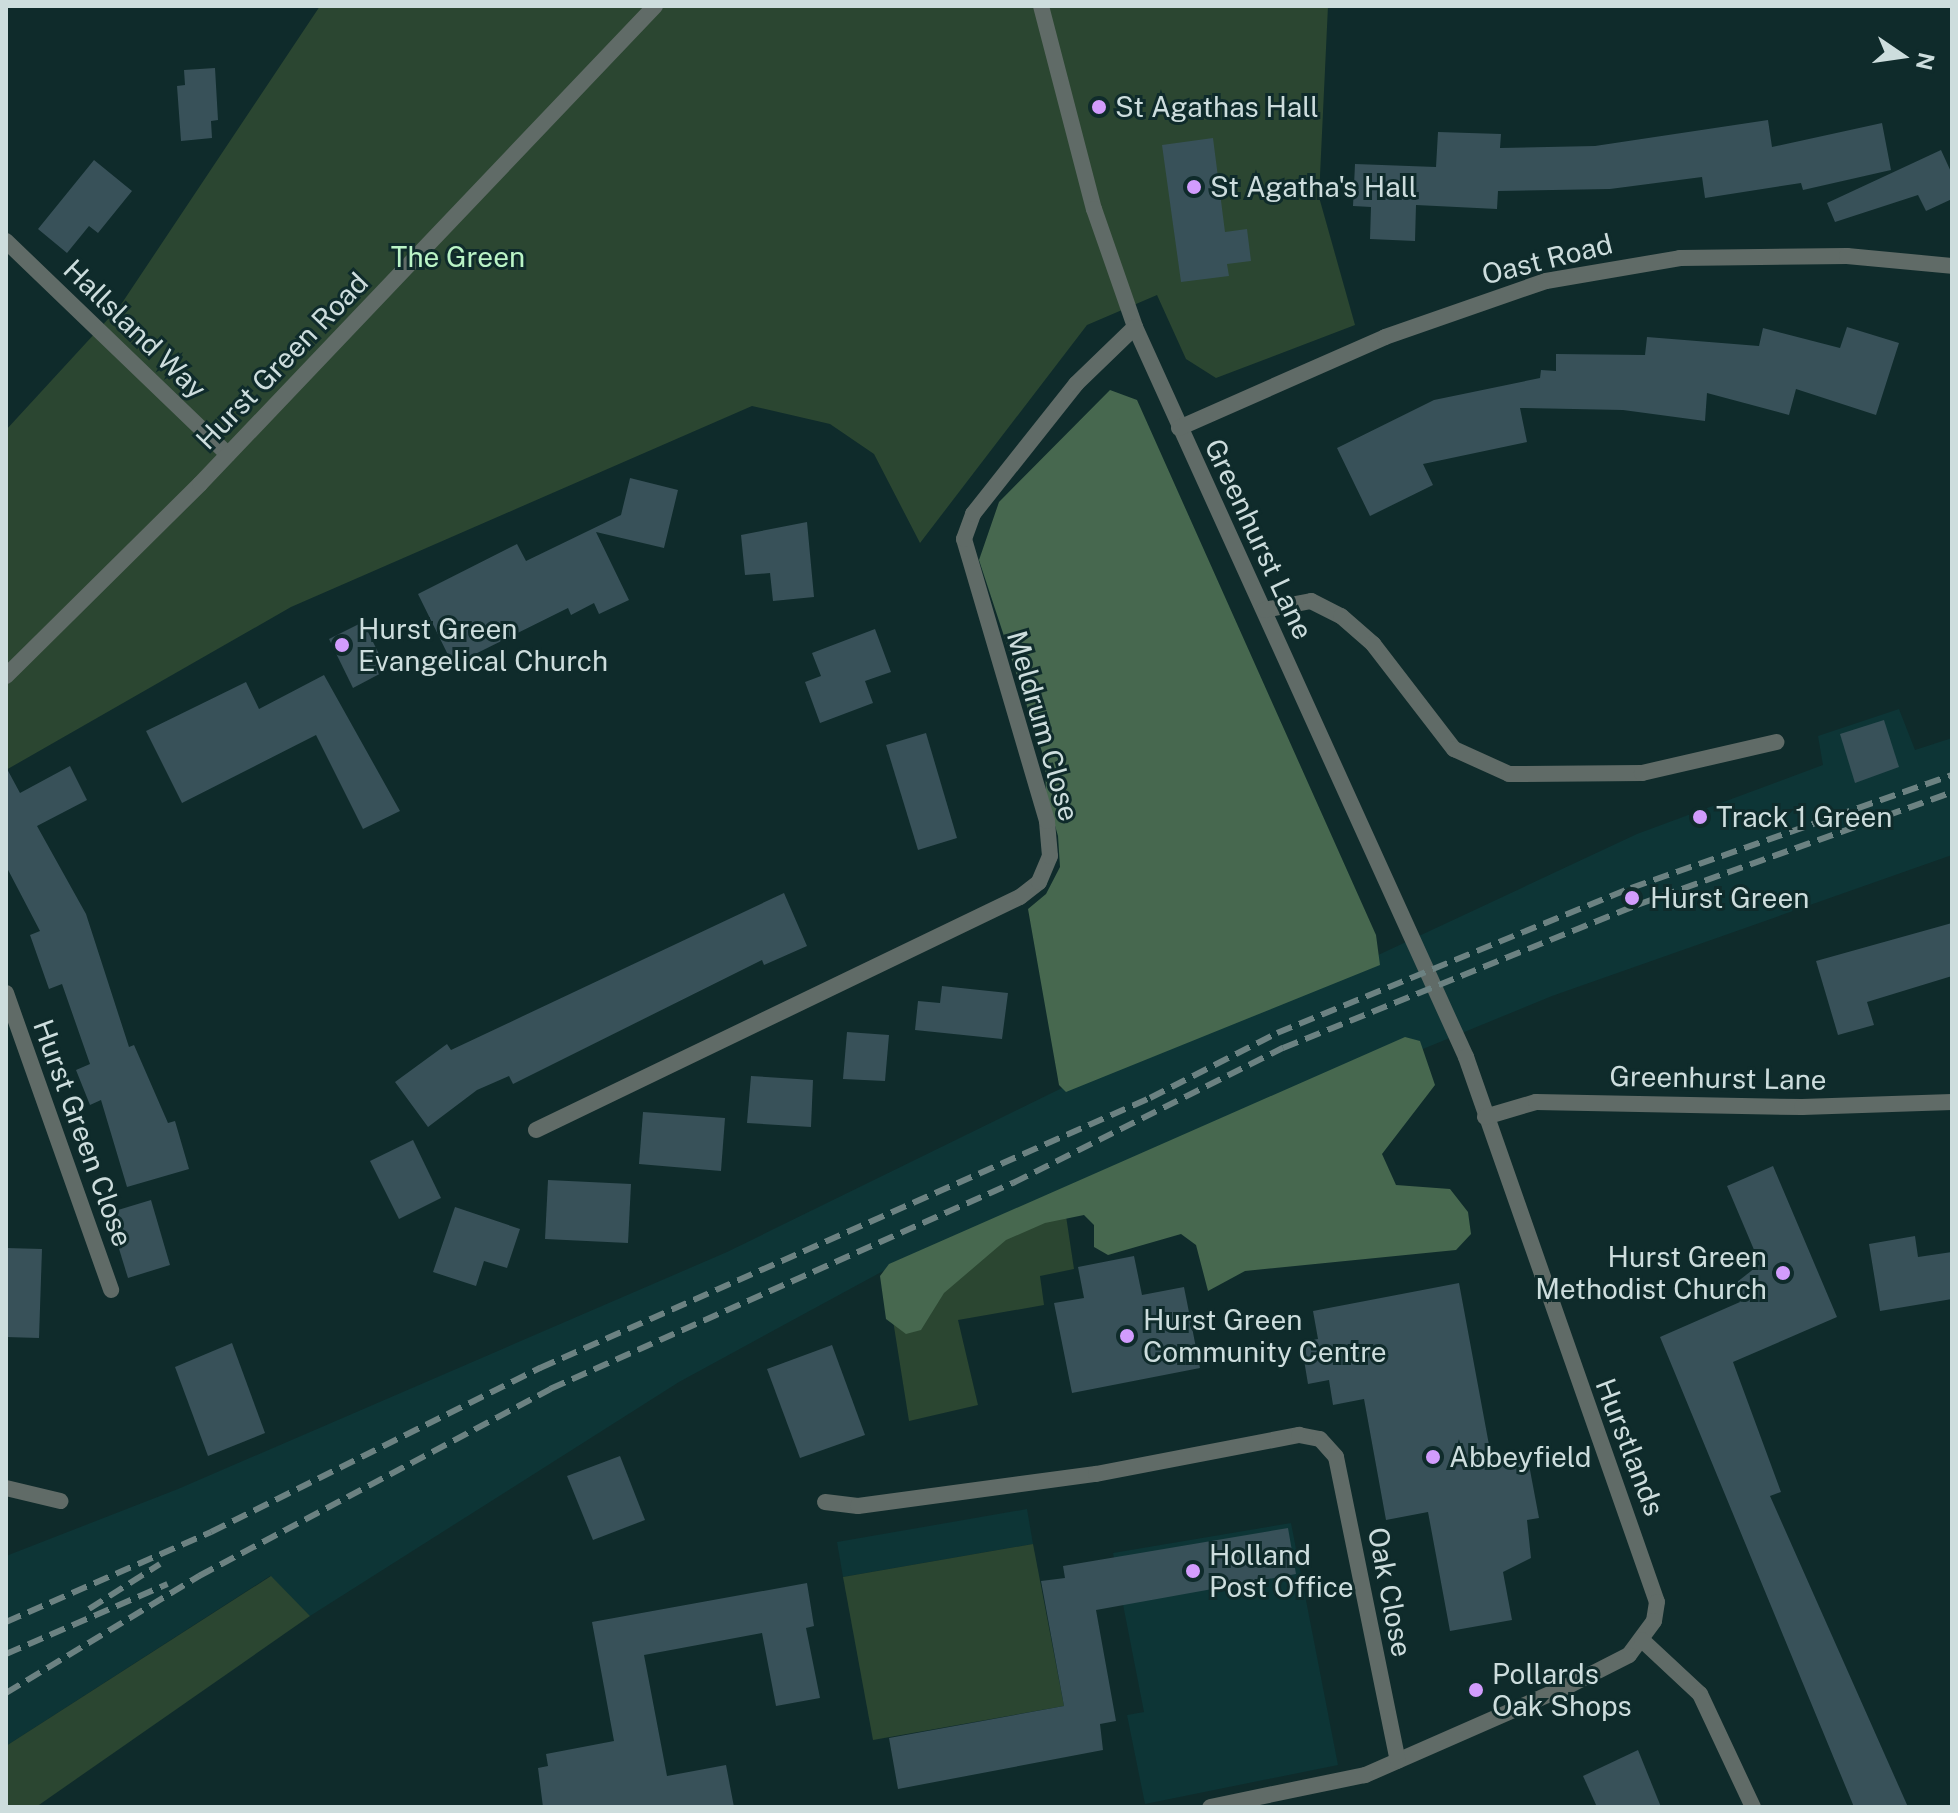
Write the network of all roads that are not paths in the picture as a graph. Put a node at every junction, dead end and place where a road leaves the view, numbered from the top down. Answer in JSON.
{"nodes":[{"id":1,"x":655,"y":6,"type":"edge"},
{"id":2,"x":1041,"y":6,"type":"edge"},
{"id":3,"x":6,"y":241,"type":"edge"},
{"id":4,"x":1952,"y":266,"type":"edge"},
{"id":5,"x":1135,"y":327,"type":"junction"},
{"id":6,"x":1179,"y":428,"type":"junction"},
{"id":7,"x":228,"y":455,"type":"junction"},
{"id":8,"x":1264,"y":610,"type":"junction"},
{"id":9,"x":6,"y":676,"type":"edge"},
{"id":10,"x":1776,"y":742,"type":"dead end"},
{"id":11,"x":6,"y":993,"type":"edge"},
{"id":12,"x":1473,"y":1078,"type":"joint"},
{"id":13,"x":1952,"y":1102,"type":"edge"},
{"id":14,"x":1485,"y":1117,"type":"junction"},
{"id":15,"x":536,"y":1130,"type":"dead end"},
{"id":16,"x":111,"y":1290,"type":"dead end"},
{"id":17,"x":6,"y":1488,"type":"edge"},
{"id":18,"x":60,"y":1501,"type":"dead end"},
{"id":19,"x":825,"y":1502,"type":"dead end"},
{"id":20,"x":1642,"y":1640,"type":"junction"},
{"id":21,"x":1398,"y":1761,"type":"junction"},
{"id":22,"x":1210,"y":1807,"type":"edge"},
{"id":23,"x":1753,"y":1807,"type":"edge"}],
"edges":[{"from":1,"to":7,"type":"street","name":"Hurst Green Road"},
{"from":2,"to":5,"type":"street","name":"Greenhurst Lane"},
{"from":3,"to":7,"type":"street","name":"Hallsland Way"},
{"from":4,"to":6,"type":"street","name":"Oast Road"},
{"from":5,"to":6,"type":"street","name":"Greenhurst Lane"},
{"from":5,"to":15,"type":"street","name":"Meldrum Close"},
{"from":6,"to":8,"type":"street","name":"Greenhurst Lane"},
{"from":7,"to":9,"type":"street","name":"Hurst Green Road"},
{"from":8,"to":10,"type":"street"},
{"from":8,"to":12,"type":"street","name":"Greenhurst Lane"},
{"from":11,"to":16,"type":"street","name":"Hurst Green Close"},
{"from":12,"to":14,"type":"street","name":"Hurstlands"},
{"from":13,"to":14,"type":"street","name":"Greenhurst Lane"},
{"from":14,"to":20,"type":"street","name":"Hurstlands"},
{"from":17,"to":18,"type":"street"},
{"from":19,"to":21,"type":"street","name":"Oak Close"},
{"from":20,"to":21,"type":"street"},
{"from":20,"to":23,"type":"street"},
{"from":21,"to":22,"type":"street"}]}
